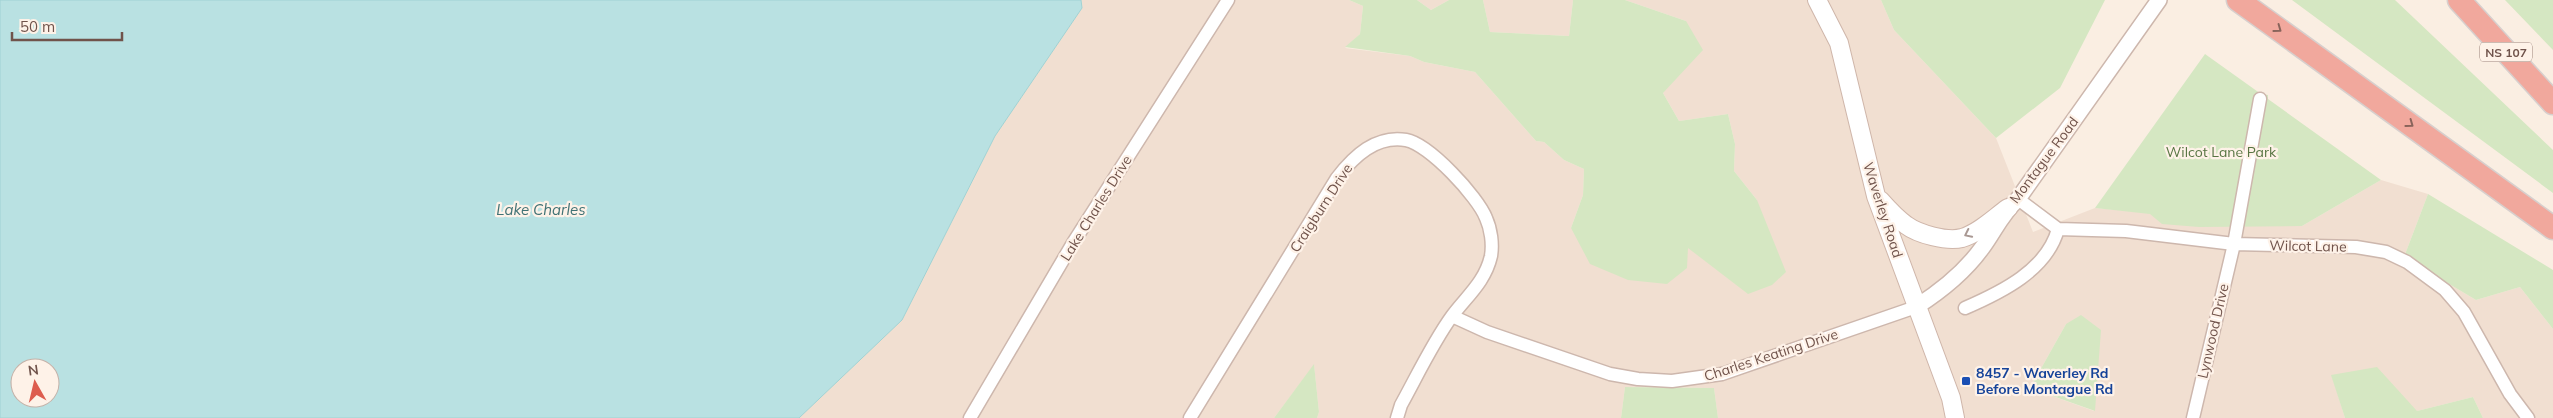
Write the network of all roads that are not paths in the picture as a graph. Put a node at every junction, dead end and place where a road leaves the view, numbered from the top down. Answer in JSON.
{"nodes":[{"id":1,"x":1228,"y":0,"type":"edge"},
{"id":2,"x":1817,"y":0,"type":"edge"},
{"id":3,"x":2159,"y":0,"type":"edge"},
{"id":4,"x":2238,"y":0,"type":"edge"},
{"id":5,"x":2459,"y":0,"type":"edge"},
{"id":6,"x":2260,"y":99,"type":"dead end"},
{"id":7,"x":2553,"y":103,"type":"edge"},
{"id":8,"x":1876,"y":196,"type":"junction"},
{"id":9,"x":2013,"y":203,"type":"junction"},
{"id":10,"x":2553,"y":228,"type":"edge"},
{"id":11,"x":2058,"y":229,"type":"junction"},
{"id":12,"x":2234,"y":244,"type":"junction"},
{"id":13,"x":1916,"y":307,"type":"junction"},
{"id":14,"x":1966,"y":308,"type":"dead end"},
{"id":15,"x":1452,"y":316,"type":"junction"},
{"id":16,"x":970,"y":418,"type":"edge"},
{"id":17,"x":1190,"y":418,"type":"edge"},
{"id":18,"x":1397,"y":418,"type":"edge"},
{"id":19,"x":1955,"y":418,"type":"edge"},
{"id":20,"x":2193,"y":418,"type":"edge"},
{"id":21,"x":2528,"y":418,"type":"edge"}],
"edges":[{"from":1,"to":16,"type":"street","name":"Lake Charles Drive"},
{"from":2,"to":8,"type":"main road","name":"Waverley Road"},
{"from":3,"to":9,"type":"street","name":"Montague Road"},
{"from":4,"to":10,"type":"highway","one_way":true},
{"from":5,"to":7,"type":"highway","number":"NS 107"},
{"from":6,"to":12,"type":"street","name":"Lynwood Drive"},
{"from":9,"to":8,"type":"main road","one_way":true},
{"from":8,"to":13,"type":"main road","name":"Waverley Road"},
{"from":9,"to":11,"type":"street"},
{"from":9,"to":13,"type":"street","name":"Montague Road"},
{"from":11,"to":12,"type":"street","name":"Wilcot Lane"},
{"from":11,"to":14,"type":"street"},
{"from":12,"to":20,"type":"street","name":"Lynwood Drive"},
{"from":12,"to":21,"type":"street","name":"Wilcot Lane"},
{"from":13,"to":15,"type":"street","name":"Charles Keating Drive"},
{"from":13,"to":19,"type":"main road","name":"Waverley Road"},
{"from":15,"to":17,"type":"street","name":"Craigburn Drive"},
{"from":15,"to":18,"type":"street","name":"Craigburn Drive"}]}
